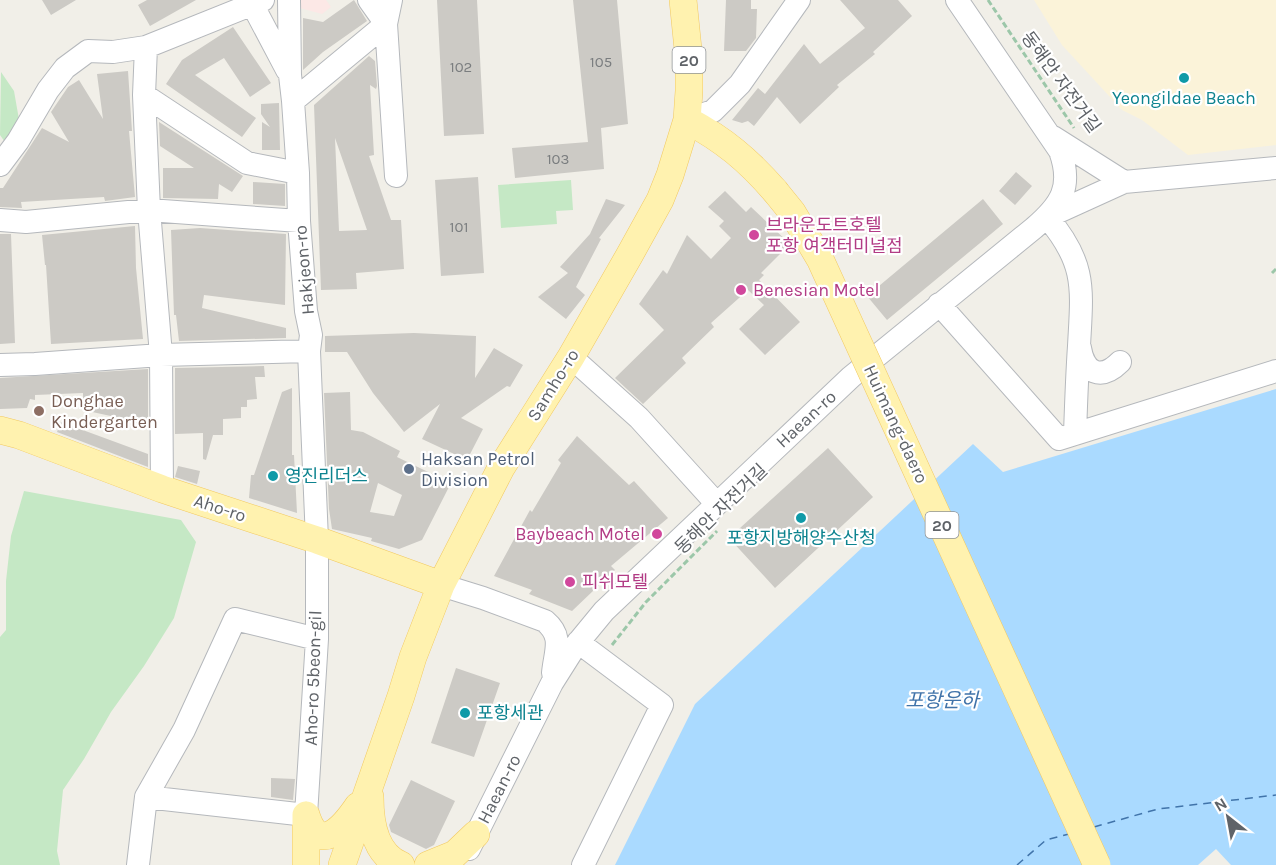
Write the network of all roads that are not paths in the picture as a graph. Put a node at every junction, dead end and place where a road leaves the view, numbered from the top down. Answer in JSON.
{"nodes":[{"id":1,"x":289,"y":0,"type":"edge"},
{"id":2,"x":369,"y":0,"type":"edge"},
{"id":3,"x":391,"y":0,"type":"edge"},
{"id":4,"x":683,"y":0,"type":"edge"},
{"id":5,"x":799,"y":0,"type":"edge"},
{"id":6,"x":957,"y":0,"type":"edge"},
{"id":7,"x":255,"y":1,"type":"edge"},
{"id":8,"x":386,"y":24,"type":"junction"},
{"id":9,"x":146,"y":47,"type":"junction"},
{"id":10,"x":290,"y":75,"type":"junction"},
{"id":11,"x":144,"y":95,"type":"junction"},
{"id":12,"x":293,"y":101,"type":"junction"},
{"id":13,"x":687,"y":120,"type":"junction"},
{"id":14,"x":1053,"y":137,"type":"junction"},
{"id":15,"x":0,"y":165,"type":"edge"},
{"id":16,"x":1276,"y":168,"type":"edge"},
{"id":17,"x":298,"y":172,"type":"junction"},
{"id":18,"x":396,"y":176,"type":"dead end"},
{"id":19,"x":1124,"y":182,"type":"junction"},
{"id":20,"x":149,"y":210,"type":"junction"},
{"id":21,"x":1047,"y":217,"type":"junction"},
{"id":22,"x":0,"y":220,"type":"edge"},
{"id":23,"x":299,"y":221,"type":"junction"},
{"id":24,"x":939,"y":304,"type":"junction"},
{"id":25,"x":1079,"y":343,"type":"junction"},
{"id":26,"x":309,"y":351,"type":"junction"},
{"id":27,"x":161,"y":355,"type":"junction"},
{"id":28,"x":571,"y":357,"type":"junction"},
{"id":29,"x":1120,"y":362,"type":"dead end"},
{"id":30,"x":0,"y":365,"type":"edge"},
{"id":31,"x":1276,"y":371,"type":"edge"},
{"id":32,"x":0,"y":430,"type":"edge"},
{"id":33,"x":1075,"y":434,"type":"junction"},
{"id":34,"x":162,"y":489,"type":"junction"},
{"id":35,"x":716,"y":503,"type":"junction"},
{"id":36,"x":317,"y":540,"type":"junction"},
{"id":37,"x":441,"y":585,"type":"junction"},
{"id":38,"x":317,"y":639,"type":"junction"},
{"id":39,"x":578,"y":642,"type":"junction"},
{"id":40,"x":552,"y":683,"type":"junction"},
{"id":41,"x":370,"y":787,"type":"junction"},
{"id":42,"x":146,"y":797,"type":"junction"},
{"id":43,"x":306,"y":815,"type":"junction"},
{"id":44,"x":476,"y":834,"type":"junction"},
{"id":45,"x":138,"y":865,"type":"edge"},
{"id":46,"x":306,"y":865,"type":"edge"},
{"id":47,"x":342,"y":865,"type":"edge"},
{"id":48,"x":401,"y":865,"type":"edge"},
{"id":49,"x":428,"y":865,"type":"edge"},
{"id":50,"x":461,"y":865,"type":"edge"},
{"id":51,"x":477,"y":865,"type":"edge"},
{"id":52,"x":583,"y":865,"type":"edge"},
{"id":53,"x":1097,"y":865,"type":"edge"}],
"edges":[{"from":1,"to":10,"type":"street","name":"Hakjeon-ro"},
{"from":2,"to":8,"type":"street"},
{"from":3,"to":8,"type":"street"},
{"from":4,"to":13,"type":"main road","name":"Samho-ro","number":"20"},
{"from":5,"to":13,"type":"street"},
{"from":6,"to":14,"type":"street","name":"Haean-ro"},
{"from":7,"to":9,"type":"street"},
{"from":7,"to":10,"type":"street"},
{"from":8,"to":12,"type":"street"},
{"from":8,"to":18,"type":"street"},
{"from":9,"to":11,"type":"street"},
{"from":9,"to":15,"type":"street"},
{"from":10,"to":12,"type":"street","name":"Hakjeon-ro"},
{"from":11,"to":17,"type":"street"},
{"from":11,"to":20,"type":"street"},
{"from":12,"to":17,"type":"street","name":"Hakjeon-ro"},
{"from":13,"to":28,"type":"main road","name":"Samho-ro"},
{"from":13,"to":53,"type":"main road","name":"Huimang-daero","number":"20","bridge":true},
{"from":14,"to":19,"type":"street"},
{"from":14,"to":21,"type":"street","name":"Haean-ro"},
{"from":16,"to":19,"type":"street"},
{"from":17,"to":23,"type":"street","name":"Hakjeon-ro"},
{"from":19,"to":21,"type":"street"},
{"from":20,"to":22,"type":"street"},
{"from":20,"to":23,"type":"street"},
{"from":20,"to":27,"type":"street"},
{"from":21,"to":24,"type":"street","name":"Haean-ro"},
{"from":21,"to":25,"type":"street"},
{"from":23,"to":26,"type":"street","name":"Hakjeon-ro"},
{"from":24,"to":33,"type":"street"},
{"from":24,"to":35,"type":"street","name":"Haean-ro"},
{"from":25,"to":29,"type":"street"},
{"from":25,"to":33,"type":"street"},
{"from":26,"to":27,"type":"street"},
{"from":26,"to":36,"type":"street","name":"Hakjeon-ro"},
{"from":27,"to":30,"type":"street"},
{"from":27,"to":34,"type":"street"},
{"from":28,"to":35,"type":"street"},
{"from":28,"to":37,"type":"main road","name":"Samho-ro"},
{"from":31,"to":33,"type":"street"},
{"from":32,"to":34,"type":"main road","name":"Aho-ro"},
{"from":34,"to":36,"type":"main road","name":"Aho-ro"},
{"from":35,"to":39,"type":"street","name":"Haean-ro"},
{"from":36,"to":37,"type":"main road","name":"Aho-ro"},
{"from":36,"to":38,"type":"street","name":"Aho-ro 5beon-gil"},
{"from":37,"to":40,"type":"street"},
{"from":37,"to":41,"type":"main road","name":"Samho-ro"},
{"from":38,"to":42,"type":"street"},
{"from":38,"to":43,"type":"street","name":"Aho-ro 5beon-gil"},
{"from":39,"to":40,"type":"street","name":"Haean-ro"},
{"from":39,"to":52,"type":"street"},
{"from":40,"to":44,"type":"street","name":"Haean-ro"},
{"from":41,"to":43,"type":"main road"},
{"from":41,"to":47,"type":"main road","name":"Samho-ro"},
{"from":41,"to":48,"type":"main road"},
{"from":42,"to":43,"type":"street"},
{"from":42,"to":45,"type":"street"},
{"from":43,"to":46,"type":"main road"},
{"from":44,"to":49,"type":"main road"},
{"from":44,"to":50,"type":"street","name":"Haean-ro"},
{"from":44,"to":51,"type":"street"}]}
